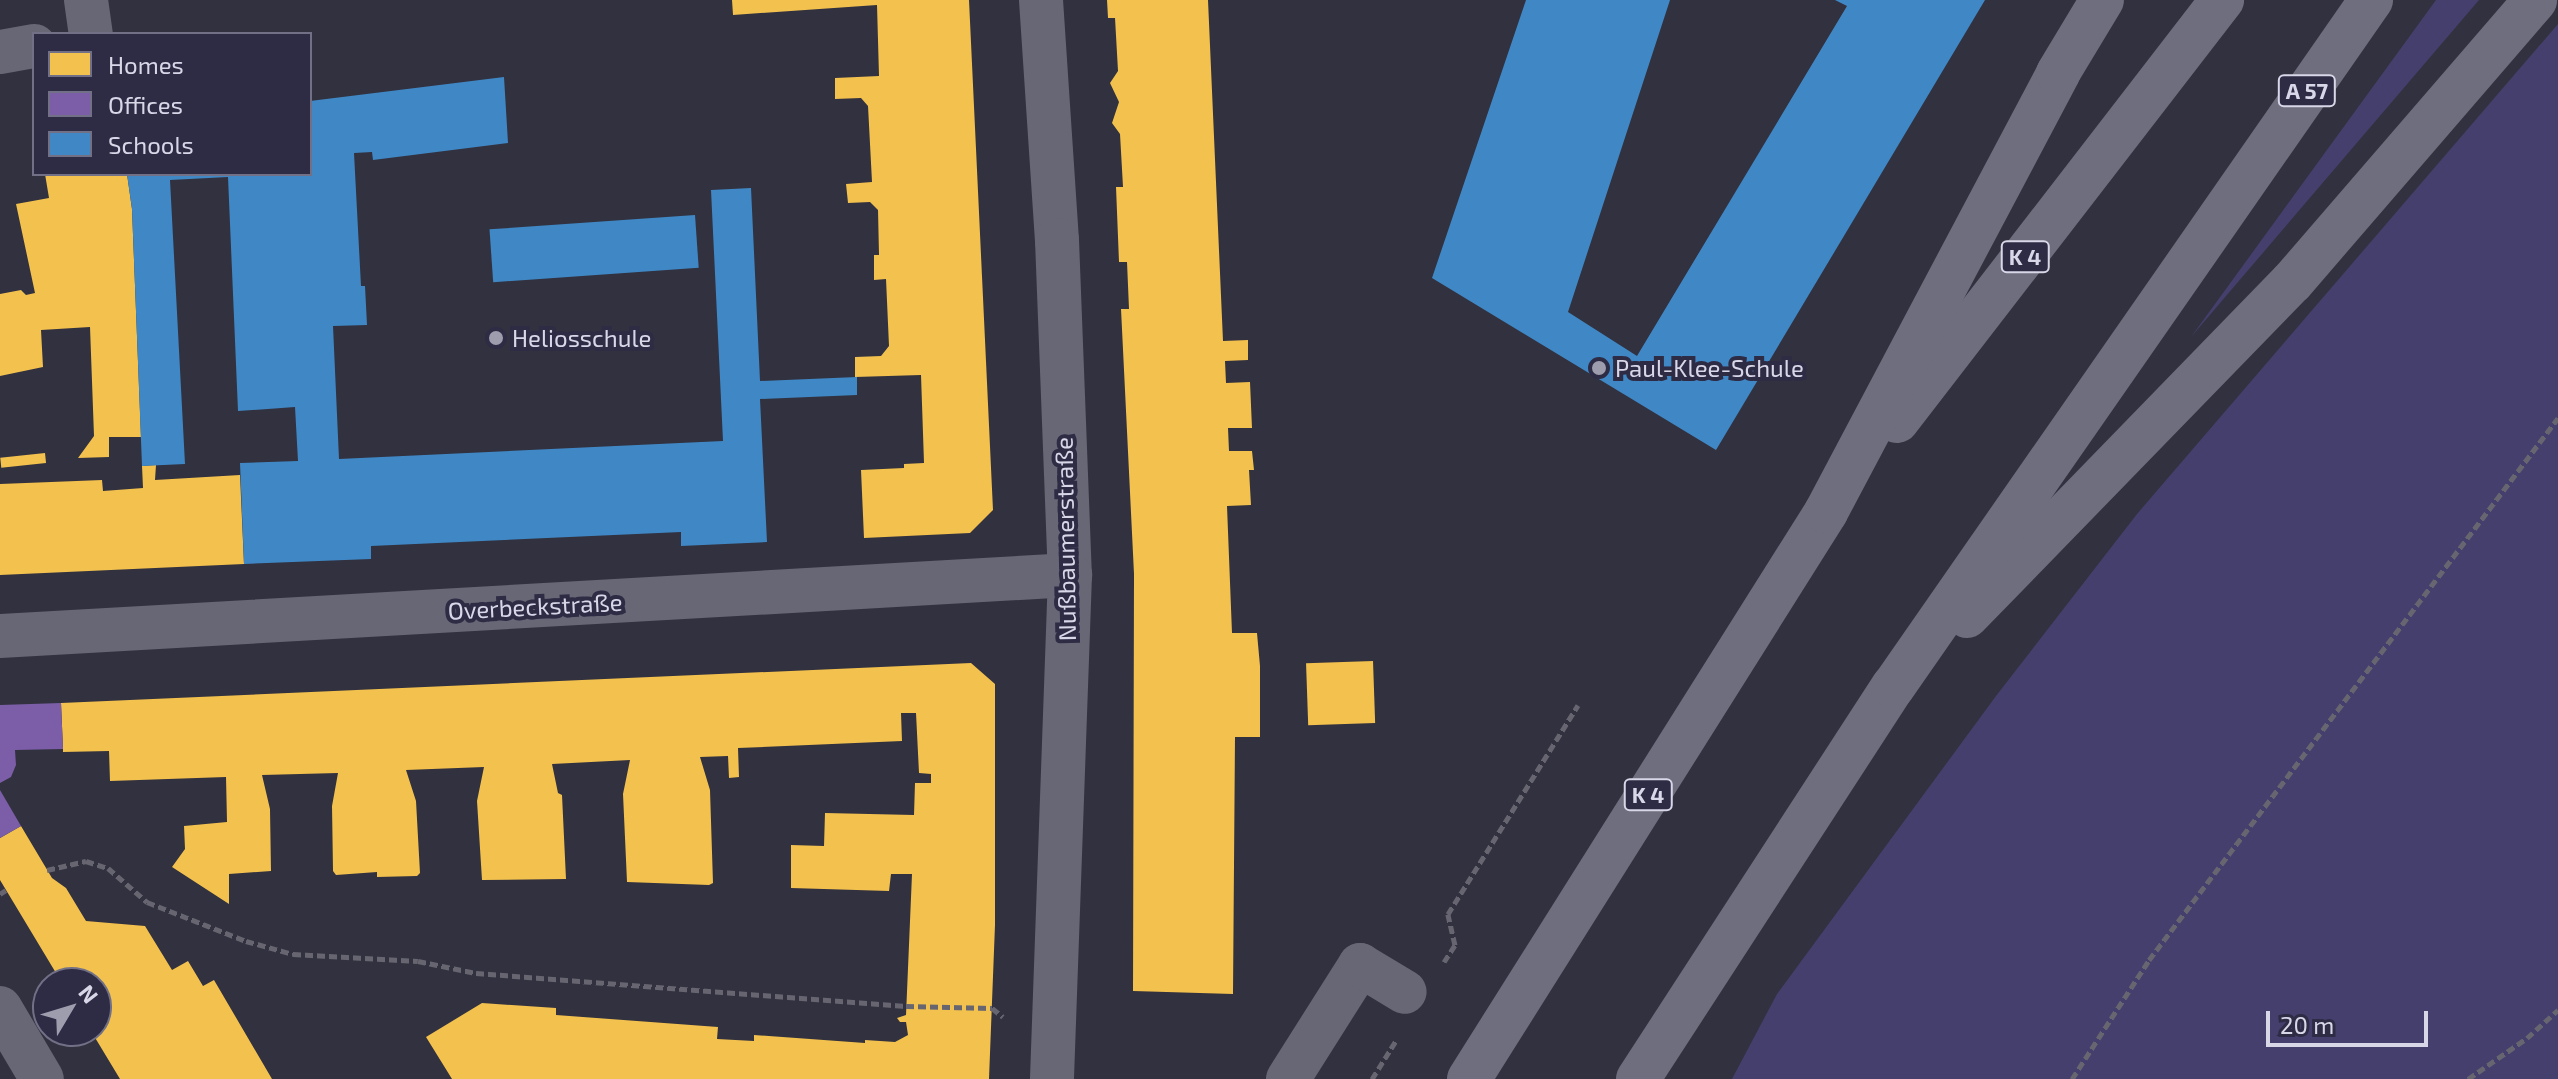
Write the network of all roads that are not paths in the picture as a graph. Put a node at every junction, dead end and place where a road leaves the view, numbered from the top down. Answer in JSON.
{"nodes":[{"id":1,"x":86,"y":0,"type":"edge"},
{"id":2,"x":1041,"y":0,"type":"edge"},
{"id":3,"x":2102,"y":0,"type":"edge"},
{"id":4,"x":2222,"y":0,"type":"edge"},
{"id":5,"x":2371,"y":0,"type":"edge"},
{"id":6,"x":2535,"y":0,"type":"edge"},
{"id":7,"x":91,"y":32,"type":"edge"},
{"id":8,"x":32,"y":46,"type":"edge"},
{"id":9,"x":0,"y":52,"type":"edge"},
{"id":10,"x":1826,"y":512,"type":"junction"},
{"id":11,"x":1070,"y":575,"type":"junction"},
{"id":12,"x":0,"y":636,"type":"edge"},
{"id":13,"x":1893,"y":687,"type":"junction"},
{"id":14,"x":1421,"y":983,"type":"road end"},
{"id":15,"x":0,"y":1008,"type":"edge"},
{"id":16,"x":1062,"y":1072,"type":"edge"},
{"id":17,"x":42,"y":1079,"type":"edge"},
{"id":18,"x":1288,"y":1079,"type":"edge"},
{"id":19,"x":1469,"y":1079,"type":"edge"},
{"id":20,"x":1638,"y":1079,"type":"edge"}],
"edges":[{"from":1,"to":7,"type":"street"},
{"from":2,"to":11,"type":"street","name":"Nußbaumerstraße"},
{"from":3,"to":10,"type":"highway"},
{"from":4,"to":10,"type":"highway","number":"K 4"},
{"from":5,"to":13,"type":"highway","number":"A 57"},
{"from":6,"to":13,"type":"highway"},
{"from":8,"to":9,"type":"street"},
{"from":10,"to":19,"type":"highway","number":"K 4"},
{"from":11,"to":12,"type":"street","name":"Overbeckstraße"},
{"from":11,"to":16,"type":"street","name":"Nußbaumerstraße"},
{"from":13,"to":20,"type":"highway"},
{"from":14,"to":18,"type":"street"},
{"from":15,"to":17,"type":"street"}]}
